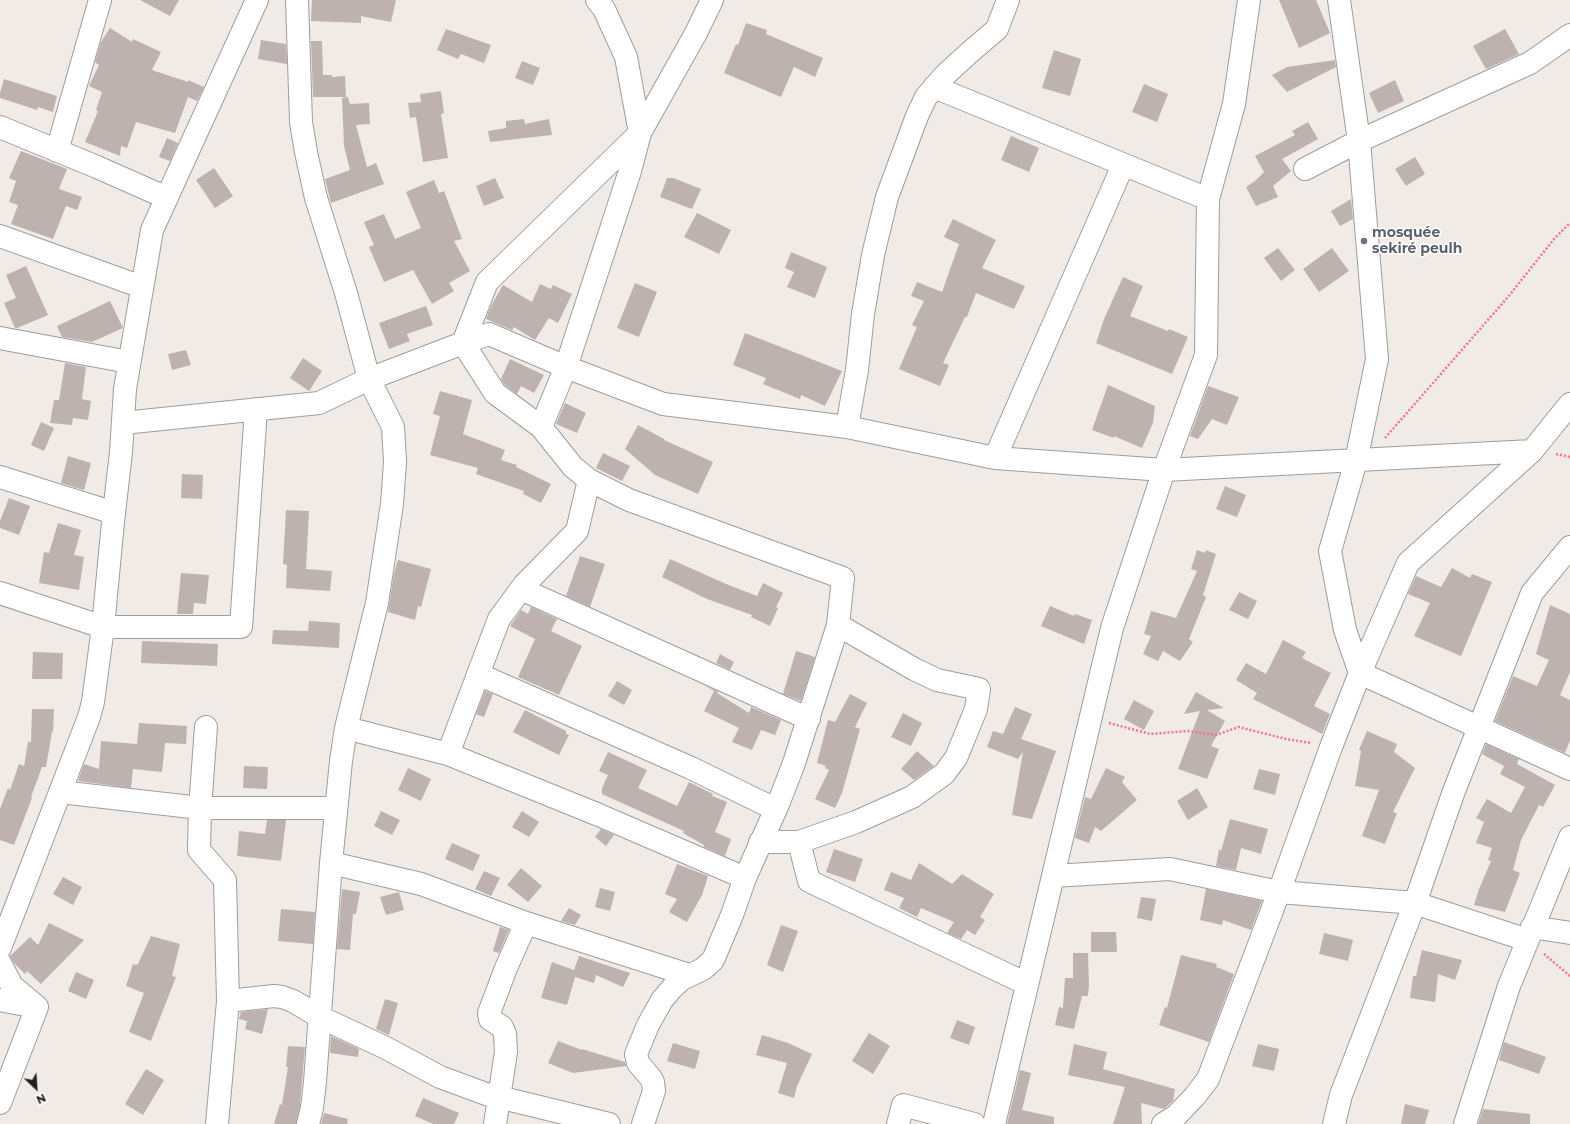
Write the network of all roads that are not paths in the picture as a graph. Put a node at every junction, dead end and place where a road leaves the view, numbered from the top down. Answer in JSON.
{"nodes":[{"id":1,"x":100,"y":0,"type":"edge"},
{"id":2,"x":257,"y":0,"type":"edge"},
{"id":3,"x":297,"y":0,"type":"edge"},
{"id":4,"x":597,"y":0,"type":"edge"},
{"id":5,"x":712,"y":0,"type":"edge"},
{"id":6,"x":1008,"y":0,"type":"edge"},
{"id":7,"x":1249,"y":0,"type":"edge"},
{"id":8,"x":1339,"y":0,"type":"edge"},
{"id":9,"x":1570,"y":35,"type":"edge"},
{"id":10,"x":934,"y":87,"type":"junction"},
{"id":11,"x":0,"y":128,"type":"edge"},
{"id":12,"x":640,"y":133,"type":"junction"},
{"id":13,"x":1358,"y":142,"type":"junction"},
{"id":14,"x":57,"y":151,"type":"junction"},
{"id":15,"x":1124,"y":165,"type":"junction"},
{"id":16,"x":1305,"y":169,"type":"dead end"},
{"id":17,"x":167,"y":198,"type":"junction"},
{"id":18,"x":1208,"y":199,"type":"junction"},
{"id":19,"x":0,"y":236,"type":"edge"},
{"id":20,"x":142,"y":287,"type":"junction"},
{"id":21,"x":0,"y":338,"type":"edge"},
{"id":22,"x":463,"y":343,"type":"junction"},
{"id":23,"x":129,"y":362,"type":"junction"},
{"id":24,"x":566,"y":367,"type":"junction"},
{"id":25,"x":369,"y":379,"type":"junction"},
{"id":26,"x":1570,"y":404,"type":"edge"},
{"id":27,"x":256,"y":409,"type":"junction"},
{"id":28,"x":123,"y":424,"type":"junction"},
{"id":29,"x":541,"y":427,"type":"junction"},
{"id":30,"x":847,"y":428,"type":"junction"},
{"id":31,"x":1532,"y":451,"type":"junction"},
{"id":32,"x":995,"y":458,"type":"junction"},
{"id":33,"x":1356,"y":461,"type":"junction"},
{"id":34,"x":1164,"y":470,"type":"junction"},
{"id":35,"x":0,"y":477,"type":"edge"},
{"id":36,"x":589,"y":480,"type":"junction"},
{"id":37,"x":114,"y":513,"type":"junction"},
{"id":38,"x":1570,"y":547,"type":"edge"},
{"id":39,"x":522,"y":588,"type":"junction"},
{"id":40,"x":0,"y":593,"type":"edge"},
{"id":41,"x":838,"y":625,"type":"junction"},
{"id":42,"x":103,"y":627,"type":"junction"},
{"id":43,"x":1360,"y":673,"type":"junction"},
{"id":44,"x":478,"y":674,"type":"junction"},
{"id":45,"x":809,"y":719,"type":"junction"},
{"id":46,"x":206,"y":727,"type":"dead end"},
{"id":47,"x":1479,"y":727,"type":"junction"},
{"id":48,"x":346,"y":728,"type":"junction"},
{"id":49,"x":448,"y":754,"type":"junction"},
{"id":50,"x":1570,"y":769,"type":"edge"},
{"id":51,"x":60,"y":792,"type":"junction"},
{"id":52,"x":200,"y":808,"type":"junction"},
{"id":53,"x":336,"y":808,"type":"junction"},
{"id":54,"x":776,"y":809,"type":"junction"},
{"id":55,"x":1570,"y":837,"type":"edge"},
{"id":56,"x":760,"y":842,"type":"junction"},
{"id":57,"x":799,"y":842,"type":"junction"},
{"id":58,"x":330,"y":863,"type":"junction"},
{"id":59,"x":1053,"y":876,"type":"junction"},
{"id":60,"x":745,"y":878,"type":"junction"},
{"id":61,"x":1279,"y":892,"type":"junction"},
{"id":62,"x":1415,"y":903,"type":"junction"},
{"id":63,"x":526,"y":923,"type":"junction"},
{"id":64,"x":1570,"y":933,"type":"edge"},
{"id":65,"x":1530,"y":934,"type":"junction"},
{"id":66,"x":0,"y":948,"type":"edge"},
{"id":67,"x":0,"y":963,"type":"edge"},
{"id":68,"x":689,"y":975,"type":"junction"},
{"id":69,"x":1027,"y":984,"type":"junction"},
{"id":70,"x":0,"y":1000,"type":"edge"},
{"id":71,"x":228,"y":1001,"type":"junction"},
{"id":72,"x":37,"y":1007,"type":"junction"},
{"id":73,"x":320,"y":1017,"type":"junction"},
{"id":74,"x":500,"y":1097,"type":"junction"},
{"id":75,"x":0,"y":1102,"type":"edge"},
{"id":76,"x":217,"y":1124,"type":"edge"},
{"id":77,"x":308,"y":1124,"type":"edge"},
{"id":78,"x":496,"y":1124,"type":"edge"},
{"id":79,"x":610,"y":1124,"type":"edge"},
{"id":80,"x":642,"y":1124,"type":"edge"},
{"id":81,"x":898,"y":1124,"type":"edge"},
{"id":82,"x":974,"y":1124,"type":"edge"},
{"id":83,"x":994,"y":1124,"type":"edge"},
{"id":84,"x":1163,"y":1124,"type":"edge"},
{"id":85,"x":1334,"y":1124,"type":"edge"},
{"id":86,"x":1466,"y":1124,"type":"edge"}],
"edges":[{"from":1,"to":14,"type":"street"},
{"from":2,"to":17,"type":"street"},
{"from":3,"to":25,"type":"street"},
{"from":4,"to":12,"type":"street"},
{"from":5,"to":12,"type":"street"},
{"from":6,"to":10,"type":"street"},
{"from":7,"to":18,"type":"street"},
{"from":8,"to":13,"type":"street"},
{"from":9,"to":13,"type":"street"},
{"from":10,"to":15,"type":"street"},
{"from":10,"to":30,"type":"street"},
{"from":11,"to":14,"type":"street"},
{"from":12,"to":22,"type":"street"},
{"from":12,"to":24,"type":"street"},
{"from":13,"to":16,"type":"street"},
{"from":13,"to":33,"type":"street"},
{"from":14,"to":17,"type":"street"},
{"from":15,"to":18,"type":"street"},
{"from":15,"to":32,"type":"street"},
{"from":17,"to":20,"type":"street"},
{"from":18,"to":34,"type":"street"},
{"from":19,"to":20,"type":"street"},
{"from":20,"to":23,"type":"street"},
{"from":21,"to":23,"type":"street"},
{"from":22,"to":24,"type":"street"},
{"from":22,"to":25,"type":"street"},
{"from":22,"to":29,"type":"street"},
{"from":23,"to":28,"type":"street"},
{"from":24,"to":29,"type":"street"},
{"from":24,"to":30,"type":"street"},
{"from":25,"to":27,"type":"street"},
{"from":25,"to":48,"type":"street"},
{"from":26,"to":31,"type":"street"},
{"from":27,"to":28,"type":"street"},
{"from":27,"to":42,"type":"street"},
{"from":28,"to":37,"type":"street"},
{"from":29,"to":36,"type":"street"},
{"from":30,"to":32,"type":"street"},
{"from":31,"to":33,"type":"street"},
{"from":31,"to":43,"type":"street"},
{"from":32,"to":34,"type":"street"},
{"from":33,"to":34,"type":"street"},
{"from":33,"to":43,"type":"street"},
{"from":34,"to":59,"type":"street"},
{"from":35,"to":37,"type":"street"},
{"from":36,"to":39,"type":"street"},
{"from":36,"to":41,"type":"street"},
{"from":37,"to":42,"type":"street"},
{"from":38,"to":47,"type":"street"},
{"from":39,"to":44,"type":"street"},
{"from":39,"to":45,"type":"street"},
{"from":40,"to":42,"type":"street"},
{"from":41,"to":45,"type":"street"},
{"from":41,"to":57,"type":"street"},
{"from":42,"to":51,"type":"street"},
{"from":43,"to":47,"type":"street"},
{"from":43,"to":61,"type":"street"},
{"from":44,"to":49,"type":"street"},
{"from":44,"to":54,"type":"street"},
{"from":45,"to":54,"type":"street"},
{"from":46,"to":52,"type":"street"},
{"from":47,"to":50,"type":"street"},
{"from":47,"to":62,"type":"street"},
{"from":48,"to":49,"type":"street"},
{"from":48,"to":53,"type":"street"},
{"from":49,"to":60,"type":"street"},
{"from":51,"to":52,"type":"street"},
{"from":51,"to":66,"type":"street"},
{"from":52,"to":53,"type":"street"},
{"from":52,"to":71,"type":"street"},
{"from":53,"to":58,"type":"street"},
{"from":54,"to":56,"type":"street"},
{"from":55,"to":65,"type":"street"},
{"from":56,"to":57,"type":"street"},
{"from":56,"to":60,"type":"street"},
{"from":57,"to":69,"type":"street"},
{"from":58,"to":63,"type":"street"},
{"from":58,"to":73,"type":"street"},
{"from":59,"to":61,"type":"street"},
{"from":59,"to":69,"type":"street"},
{"from":60,"to":68,"type":"street"},
{"from":61,"to":62,"type":"street"},
{"from":61,"to":84,"type":"street"},
{"from":62,"to":65,"type":"street"},
{"from":62,"to":85,"type":"street"},
{"from":63,"to":68,"type":"street"},
{"from":63,"to":74,"type":"street"},
{"from":64,"to":65,"type":"street"},
{"from":65,"to":86,"type":"street"},
{"from":67,"to":72,"type":"street"},
{"from":68,"to":80,"type":"street"},
{"from":69,"to":83,"type":"street"},
{"from":70,"to":72,"type":"street"},
{"from":71,"to":73,"type":"street"},
{"from":71,"to":76,"type":"street"},
{"from":72,"to":75,"type":"street"},
{"from":73,"to":74,"type":"street"},
{"from":73,"to":77,"type":"street"},
{"from":74,"to":78,"type":"street"},
{"from":74,"to":79,"type":"street"},
{"from":81,"to":82,"type":"street"}]}
